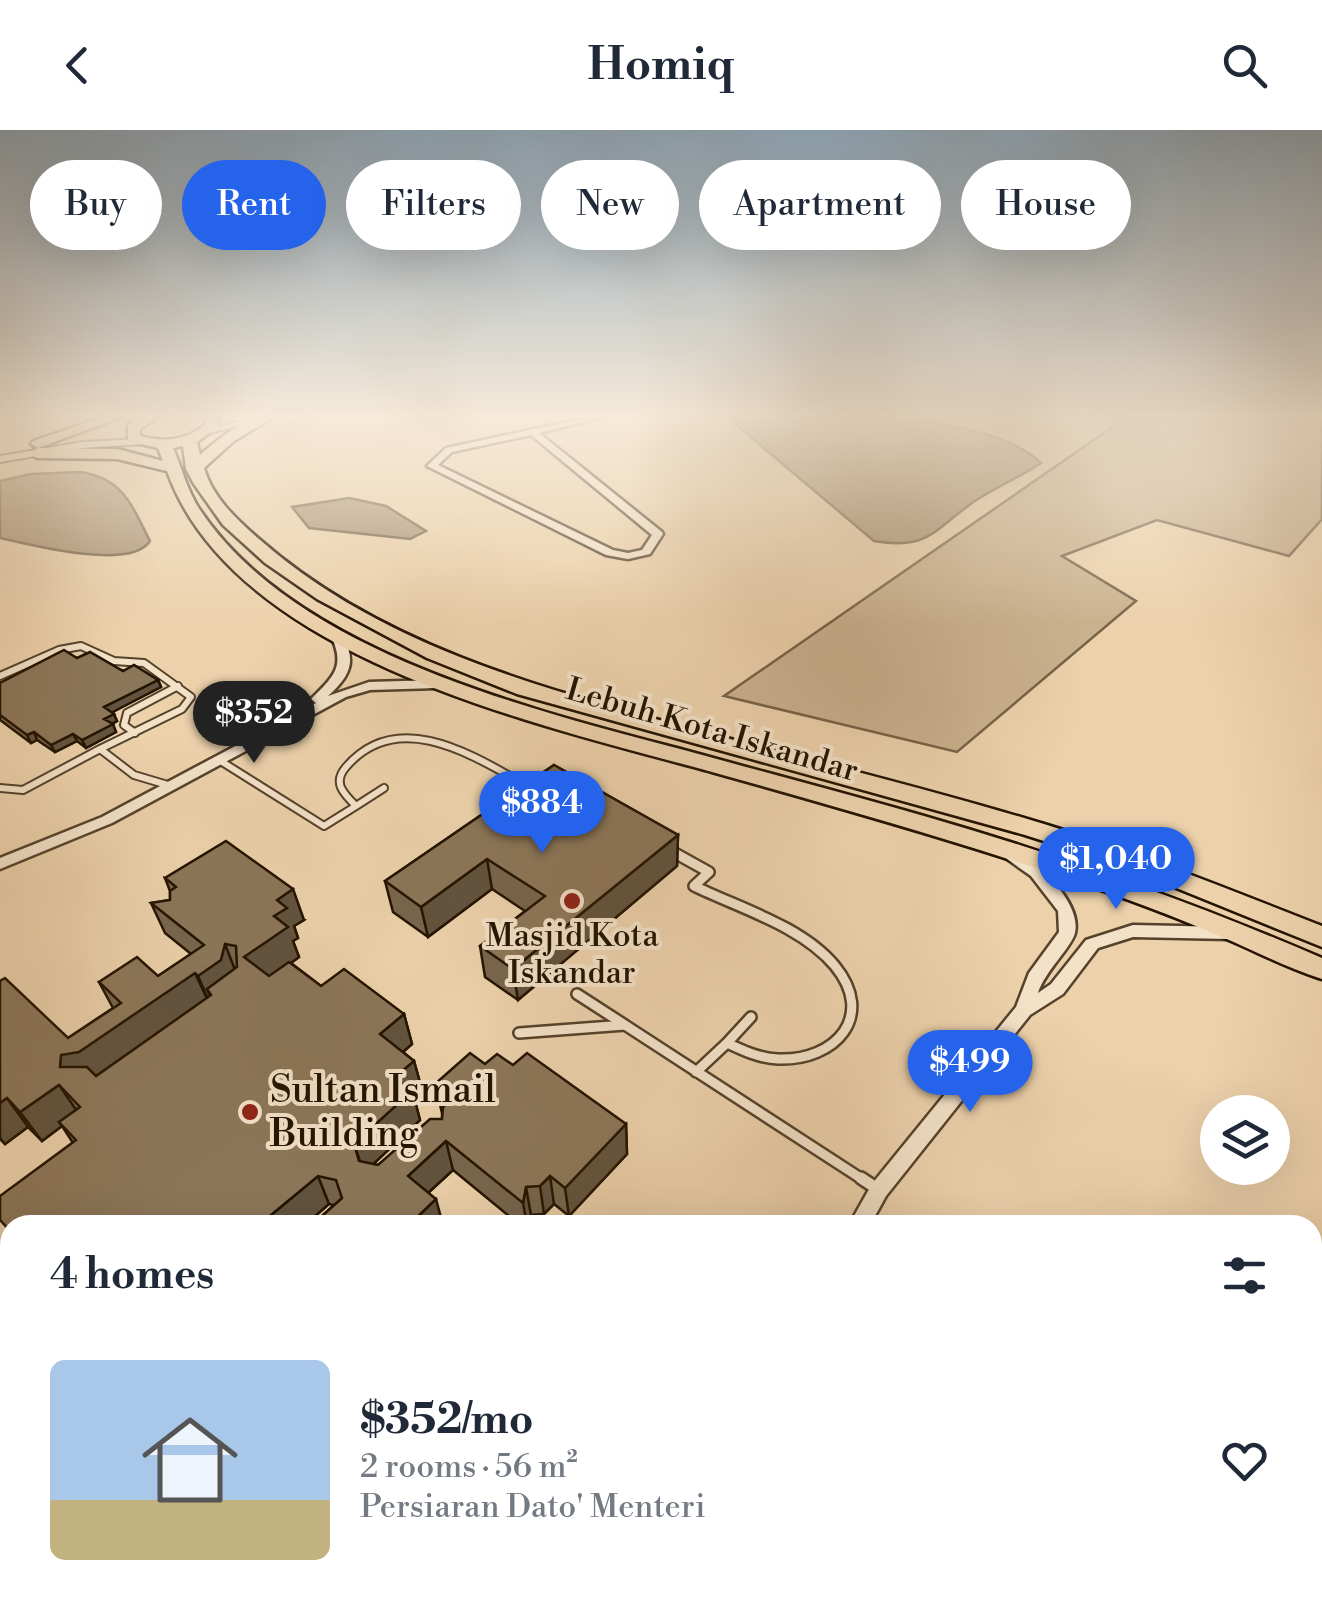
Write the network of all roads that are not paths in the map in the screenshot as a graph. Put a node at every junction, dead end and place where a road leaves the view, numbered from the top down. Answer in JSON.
{"nodes":[{"id":1,"x":186,"y":486,"type":"edge"},
{"id":2,"x":200,"y":486,"type":"edge"},
{"id":3,"x":473,"y":486,"type":"edge"},
{"id":4,"x":599,"y":486,"type":"edge"},
{"id":5,"x":333,"y":628,"type":"junction"},
{"id":6,"x":0,"y":676,"type":"edge"},
{"id":7,"x":437,"y":684,"type":"junction"},
{"id":8,"x":178,"y":686,"type":"junction"},
{"id":9,"x":134,"y":733,"type":"junction"},
{"id":10,"x":270,"y":734,"type":"junction"},
{"id":11,"x":100,"y":749,"type":"junction"},
{"id":12,"x":219,"y":760,"type":"junction"},
{"id":13,"x":544,"y":780,"type":"edge"},
{"id":14,"x":171,"y":786,"type":"junction"},
{"id":15,"x":0,"y":788,"type":"edge"},
{"id":16,"x":384,"y":788,"type":"dead end"},
{"id":17,"x":356,"y":806,"type":"junction"},
{"id":18,"x":660,"y":844,"type":"edge"},
{"id":19,"x":993,"y":846,"type":"junction"},
{"id":20,"x":0,"y":864,"type":"edge"},
{"id":21,"x":1248,"y":935,"type":"junction"},
{"id":22,"x":1322,"y":937,"type":"edge"},
{"id":23,"x":1322,"y":969,"type":"edge"},
{"id":24,"x":578,"y":994,"type":"dead end"},
{"id":25,"x":1024,"y":1010,"type":"junction"},
{"id":26,"x":751,"y":1017,"type":"dead end"},
{"id":27,"x":625,"y":1025,"type":"junction"},
{"id":28,"x":519,"y":1033,"type":"dead end"},
{"id":29,"x":728,"y":1043,"type":"junction"},
{"id":30,"x":696,"y":1072,"type":"junction"},
{"id":31,"x":879,"y":1190,"type":"junction"},
{"id":32,"x":865,"y":1215,"type":"edge"}],
"edges":[{"from":1,"to":5,"type":"highway","name":"Lebuh Kota Iskandar"},
{"from":2,"to":22,"type":"highway","name":"Lebuh Kota Iskandar"},
{"from":3,"to":4,"type":"street"},
{"from":5,"to":7,"type":"highway","name":"Lebuh Kota Iskandar"},
{"from":5,"to":10,"type":"street"},
{"from":6,"to":8,"type":"lane"},
{"from":7,"to":10,"type":"street"},
{"from":7,"to":19,"type":"highway","name":"Lebuh Kota Iskandar"},
{"from":8,"to":9,"type":"lane"},
{"from":8,"to":9,"type":"lane"},
{"from":9,"to":11,"type":"lane"},
{"from":10,"to":12,"type":"street"},
{"from":11,"to":14,"type":"lane"},
{"from":11,"to":15,"type":"lane"},
{"from":12,"to":14,"type":"street"},
{"from":12,"to":17,"type":"lane"},
{"from":13,"to":17,"type":"lane"},
{"from":14,"to":20,"type":"street"},
{"from":16,"to":17,"type":"lane"},
{"from":18,"to":29,"type":"lane"},
{"from":19,"to":21,"type":"highway","name":"Lebuh Kota Iskandar"},
{"from":19,"to":25,"type":"street"},
{"from":21,"to":23,"type":"highway","name":"Lebuh Kota Iskandar"},
{"from":21,"to":25,"type":"street"},
{"from":24,"to":27,"type":"lane"},
{"from":25,"to":31,"type":"street"},
{"from":26,"to":29,"type":"lane"},
{"from":27,"to":28,"type":"lane"},
{"from":27,"to":30,"type":"lane"},
{"from":29,"to":30,"type":"lane"},
{"from":30,"to":31,"type":"lane"},
{"from":31,"to":32,"type":"street"}]}
